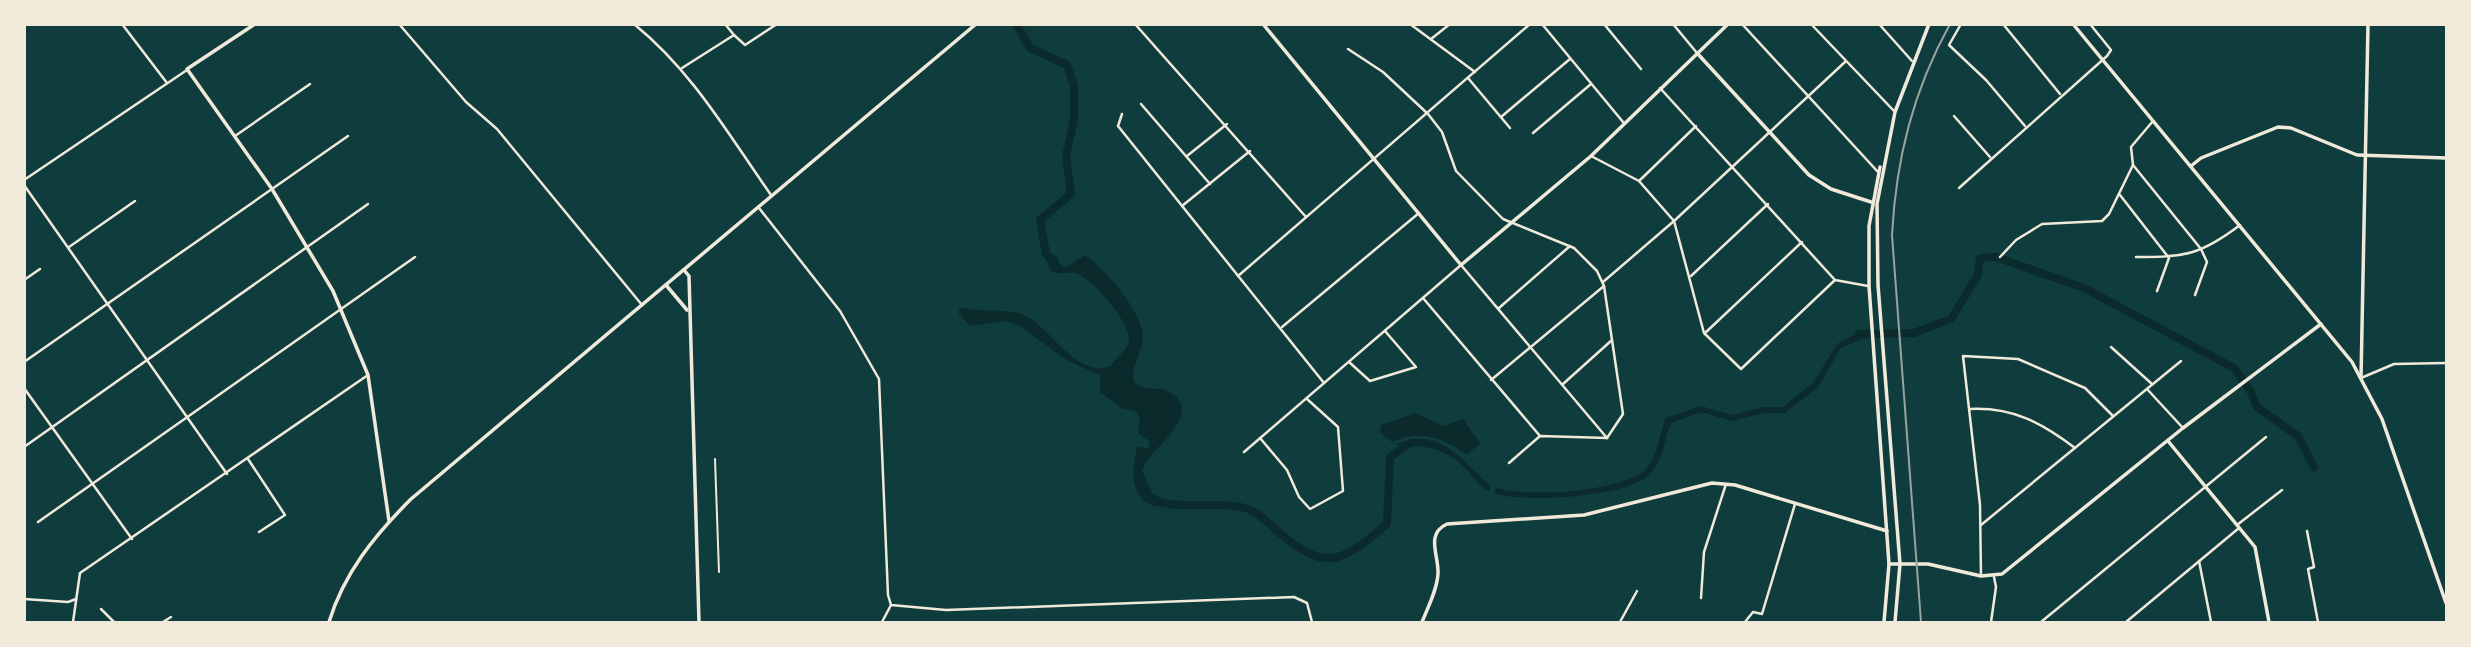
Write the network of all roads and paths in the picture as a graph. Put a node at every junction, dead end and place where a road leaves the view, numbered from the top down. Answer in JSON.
{"nodes":[{"id":1,"x":122,"y":24,"type":"edge"},
{"id":2,"x":255,"y":24,"type":"edge"},
{"id":3,"x":399,"y":24,"type":"edge"},
{"id":4,"x":634,"y":24,"type":"edge"},
{"id":5,"x":725,"y":24,"type":"edge"},
{"id":6,"x":777,"y":24,"type":"edge"},
{"id":7,"x":976,"y":24,"type":"edge"},
{"id":8,"x":1135,"y":24,"type":"edge"},
{"id":9,"x":1263,"y":24,"type":"edge"},
{"id":10,"x":1410,"y":24,"type":"edge"},
{"id":11,"x":1450,"y":24,"type":"edge"},
{"id":12,"x":1530,"y":24,"type":"edge"},
{"id":13,"x":1542,"y":24,"type":"edge"},
{"id":14,"x":1604,"y":24,"type":"edge"},
{"id":15,"x":1673,"y":24,"type":"edge"},
{"id":16,"x":1728,"y":24,"type":"edge"},
{"id":17,"x":1742,"y":24,"type":"edge"},
{"id":18,"x":1811,"y":24,"type":"edge"},
{"id":19,"x":1879,"y":24,"type":"edge"},
{"id":20,"x":1928,"y":24,"type":"edge"},
{"id":21,"x":1961,"y":24,"type":"edge"},
{"id":22,"x":2003,"y":24,"type":"edge"},
{"id":23,"x":2073,"y":24,"type":"edge"},
{"id":24,"x":2090,"y":24,"type":"edge"},
{"id":25,"x":2368,"y":24,"type":"edge"},
{"id":26,"x":734,"y":35,"type":"junction"},
{"id":27,"x":1431,"y":39,"type":"junction"},
{"id":28,"x":1348,"y":49,"type":"dead end"},
{"id":29,"x":1697,"y":53,"type":"junction"},
{"id":30,"x":1570,"y":59,"type":"junction"},
{"id":31,"x":2102,"y":60,"type":"junction"},
{"id":32,"x":1912,"y":61,"type":"junction"},
{"id":33,"x":1845,"y":62,"type":"junction"},
{"id":34,"x":682,"y":68,"type":"junction"},
{"id":35,"x":187,"y":69,"type":"junction"},
{"id":36,"x":1642,"y":69,"type":"dead end"},
{"id":37,"x":1475,"y":72,"type":"junction"},
{"id":38,"x":1468,"y":78,"type":"junction"},
{"id":39,"x":167,"y":83,"type":"junction"},
{"id":40,"x":310,"y":84,"type":"dead end"},
{"id":41,"x":1591,"y":84,"type":"junction"},
{"id":42,"x":1660,"y":88,"type":"junction"},
{"id":43,"x":2060,"y":94,"type":"junction"},
{"id":44,"x":1808,"y":96,"type":"junction"},
{"id":45,"x":1141,"y":104,"type":"dead end"},
{"id":46,"x":1895,"y":112,"type":"junction"},
{"id":47,"x":1122,"y":114,"type":"dead end"},
{"id":48,"x":1428,"y":114,"type":"junction"},
{"id":49,"x":1954,"y":116,"type":"dead end"},
{"id":50,"x":1501,"y":117,"type":"junction"},
{"id":51,"x":2153,"y":121,"type":"junction"},
{"id":52,"x":1623,"y":122,"type":"junction"},
{"id":53,"x":1227,"y":124,"type":"junction"},
{"id":54,"x":1696,"y":126,"type":"junction"},
{"id":55,"x":2025,"y":126,"type":"junction"},
{"id":56,"x":1510,"y":128,"type":"dead end"},
{"id":57,"x":1770,"y":132,"type":"junction"},
{"id":58,"x":1533,"y":133,"type":"dead end"},
{"id":59,"x":235,"y":136,"type":"junction"},
{"id":60,"x":348,"y":136,"type":"dead end"},
{"id":61,"x":1250,"y":151,"type":"junction"},
{"id":62,"x":1187,"y":156,"type":"junction"},
{"id":63,"x":1591,"y":156,"type":"junction"},
{"id":64,"x":2364,"y":156,"type":"junction"},
{"id":65,"x":1990,"y":157,"type":"junction"},
{"id":66,"x":2446,"y":158,"type":"edge"},
{"id":67,"x":1376,"y":159,"type":"junction"},
{"id":68,"x":1883,"y":162,"type":"junction"},
{"id":69,"x":2133,"y":165,"type":"junction"},
{"id":70,"x":1733,"y":166,"type":"junction"},
{"id":71,"x":2191,"y":166,"type":"junction"},
{"id":72,"x":1878,"y":172,"type":"junction"},
{"id":73,"x":24,"y":180,"type":"edge"},
{"id":74,"x":1639,"y":181,"type":"junction"},
{"id":75,"x":1210,"y":184,"type":"junction"},
{"id":76,"x":24,"y":185,"type":"edge"},
{"id":77,"x":1959,"y":188,"type":"dead end"},
{"id":78,"x":272,"y":189,"type":"junction"},
{"id":79,"x":2119,"y":194,"type":"junction"},
{"id":80,"x":771,"y":195,"type":"junction"},
{"id":81,"x":135,"y":201,"type":"dead end"},
{"id":82,"x":1871,"y":202,"type":"junction"},
{"id":83,"x":368,"y":204,"type":"dead end"},
{"id":84,"x":1768,"y":204,"type":"junction"},
{"id":85,"x":1182,"y":206,"type":"junction"},
{"id":86,"x":758,"y":207,"type":"junction"},
{"id":87,"x":1419,"y":213,"type":"junction"},
{"id":88,"x":1306,"y":217,"type":"junction"},
{"id":89,"x":1674,"y":221,"type":"junction"},
{"id":90,"x":1512,"y":224,"type":"junction"},
{"id":91,"x":2240,"y":225,"type":"junction"},
{"id":92,"x":1802,"y":242,"type":"junction"},
{"id":93,"x":309,"y":246,"type":"junction"},
{"id":94,"x":1570,"y":246,"type":"junction"},
{"id":95,"x":69,"y":247,"type":"junction"},
{"id":96,"x":2201,"y":249,"type":"junction"},
{"id":97,"x":415,"y":257,"type":"dead end"},
{"id":98,"x":2000,"y":257,"type":"dead end"},
{"id":99,"x":2136,"y":257,"type":"dead end"},
{"id":100,"x":2169,"y":258,"type":"junction"},
{"id":101,"x":1461,"y":265,"type":"junction"},
{"id":102,"x":40,"y":269,"type":"dead end"},
{"id":103,"x":684,"y":270,"type":"junction"},
{"id":104,"x":1238,"y":276,"type":"junction"},
{"id":105,"x":1690,"y":277,"type":"junction"},
{"id":106,"x":24,"y":280,"type":"edge"},
{"id":107,"x":1835,"y":280,"type":"junction"},
{"id":108,"x":1603,"y":284,"type":"junction"},
{"id":109,"x":666,"y":285,"type":"junction"},
{"id":110,"x":1878,"y":285,"type":"junction"},
{"id":111,"x":1869,"y":286,"type":"junction"},
{"id":112,"x":2157,"y":291,"type":"dead end"},
{"id":113,"x":2195,"y":295,"type":"dead end"},
{"id":114,"x":1423,"y":298,"type":"junction"},
{"id":115,"x":642,"y":304,"type":"junction"},
{"id":116,"x":108,"y":306,"type":"junction"},
{"id":117,"x":341,"y":309,"type":"junction"},
{"id":118,"x":1498,"y":309,"type":"junction"},
{"id":119,"x":688,"y":312,"type":"junction"},
{"id":120,"x":2321,"y":324,"type":"junction"},
{"id":121,"x":1281,"y":328,"type":"junction"},
{"id":122,"x":1385,"y":331,"type":"junction"},
{"id":123,"x":1704,"y":333,"type":"junction"},
{"id":124,"x":1612,"y":340,"type":"junction"},
{"id":125,"x":2111,"y":346,"type":"dead end"},
{"id":126,"x":1531,"y":347,"type":"junction"},
{"id":127,"x":147,"y":360,"type":"junction"},
{"id":128,"x":24,"y":362,"type":"edge"},
{"id":129,"x":1349,"y":362,"type":"junction"},
{"id":130,"x":2181,"y":362,"type":"dead end"},
{"id":131,"x":2446,"y":363,"type":"edge"},
{"id":132,"x":368,"y":375,"type":"junction"},
{"id":133,"x":2361,"y":378,"type":"junction"},
{"id":134,"x":1491,"y":380,"type":"junction"},
{"id":135,"x":360,"y":381,"type":"junction"},
{"id":136,"x":369,"y":382,"type":"junction"},
{"id":137,"x":1324,"y":383,"type":"junction"},
{"id":138,"x":2152,"y":384,"type":"junction"},
{"id":139,"x":1562,"y":385,"type":"junction"},
{"id":140,"x":24,"y":388,"type":"edge"},
{"id":141,"x":2146,"y":388,"type":"junction"},
{"id":142,"x":1306,"y":399,"type":"junction"},
{"id":143,"x":1970,"y":409,"type":"junction"},
{"id":144,"x":187,"y":416,"type":"junction"},
{"id":145,"x":2113,"y":416,"type":"junction"},
{"id":146,"x":52,"y":428,"type":"junction"},
{"id":147,"x":2183,"y":428,"type":"junction"},
{"id":148,"x":1540,"y":436,"type":"junction"},
{"id":149,"x":1260,"y":438,"type":"junction"},
{"id":150,"x":1607,"y":438,"type":"junction"},
{"id":151,"x":2266,"y":438,"type":"dead end"},
{"id":152,"x":2168,"y":441,"type":"junction"},
{"id":153,"x":1880,"y":445,"type":"junction"},
{"id":154,"x":24,"y":447,"type":"edge"},
{"id":155,"x":1891,"y":448,"type":"junction"},
{"id":156,"x":2075,"y":448,"type":"junction"},
{"id":157,"x":1244,"y":452,"type":"dead end"},
{"id":158,"x":248,"y":459,"type":"junction"},
{"id":159,"x":715,"y":459,"type":"dead end"},
{"id":160,"x":1509,"y":463,"type":"dead end"},
{"id":161,"x":227,"y":474,"type":"junction"},
{"id":162,"x":92,"y":482,"type":"junction"},
{"id":163,"x":1726,"y":484,"type":"junction"},
{"id":164,"x":2206,"y":487,"type":"junction"},
{"id":165,"x":2282,"y":490,"type":"dead end"},
{"id":166,"x":1796,"y":504,"type":"junction"},
{"id":167,"x":389,"y":521,"type":"junction"},
{"id":168,"x":38,"y":523,"type":"dead end"},
{"id":169,"x":1980,"y":525,"type":"junction"},
{"id":170,"x":2238,"y":526,"type":"junction"},
{"id":171,"x":1887,"y":531,"type":"junction"},
{"id":172,"x":2307,"y":531,"type":"dead end"},
{"id":173,"x":259,"y":532,"type":"dead end"},
{"id":174,"x":132,"y":539,"type":"junction"},
{"id":175,"x":2199,"y":561,"type":"junction"},
{"id":176,"x":1889,"y":564,"type":"junction"},
{"id":177,"x":1900,"y":564,"type":"junction"},
{"id":178,"x":719,"y":572,"type":"dead end"},
{"id":179,"x":1981,"y":576,"type":"junction"},
{"id":180,"x":1994,"y":577,"type":"junction"},
{"id":181,"x":2444,"y":590,"type":"edge"},
{"id":182,"x":1637,"y":591,"type":"dead end"},
{"id":183,"x":76,"y":598,"type":"junction"},
{"id":184,"x":1701,"y":598,"type":"dead end"},
{"id":185,"x":24,"y":599,"type":"edge"},
{"id":186,"x":2446,"y":603,"type":"edge"},
{"id":187,"x":891,"y":605,"type":"junction"},
{"id":188,"x":101,"y":609,"type":"dead end"},
{"id":189,"x":171,"y":617,"type":"dead end"},
{"id":190,"x":73,"y":622,"type":"edge"},
{"id":191,"x":114,"y":622,"type":"edge"},
{"id":192,"x":163,"y":622,"type":"edge"},
{"id":193,"x":329,"y":622,"type":"edge"},
{"id":194,"x":699,"y":622,"type":"edge"},
{"id":195,"x":882,"y":622,"type":"edge"},
{"id":196,"x":1312,"y":622,"type":"edge"},
{"id":197,"x":1422,"y":622,"type":"edge"},
{"id":198,"x":1620,"y":622,"type":"edge"},
{"id":199,"x":1745,"y":622,"type":"edge"},
{"id":200,"x":1884,"y":622,"type":"edge"},
{"id":201,"x":1895,"y":622,"type":"edge"},
{"id":202,"x":1991,"y":622,"type":"edge"},
{"id":203,"x":2041,"y":622,"type":"edge"},
{"id":204,"x":2126,"y":622,"type":"edge"},
{"id":205,"x":2211,"y":622,"type":"edge"},
{"id":206,"x":2269,"y":622,"type":"edge"},
{"id":207,"x":2318,"y":622,"type":"edge"}],
"edges":[{"from":1,"to":39,"type":"street"},
{"from":2,"to":35,"type":"street"},
{"from":3,"to":115,"type":"street"},
{"from":4,"to":34,"type":"street"},
{"from":5,"to":26,"type":"street"},
{"from":6,"to":26,"type":"street"},
{"from":7,"to":80,"type":"street"},
{"from":8,"to":53,"type":"street"},
{"from":9,"to":67,"type":"street"},
{"from":10,"to":27,"type":"street"},
{"from":11,"to":27,"type":"street"},
{"from":12,"to":37,"type":"street"},
{"from":13,"to":30,"type":"street"},
{"from":14,"to":36,"type":"street"},
{"from":15,"to":29,"type":"street"},
{"from":16,"to":29,"type":"street"},
{"from":17,"to":44,"type":"street"},
{"from":18,"to":33,"type":"street"},
{"from":19,"to":32,"type":"street"},
{"from":20,"to":32,"type":"street"},
{"from":21,"to":55,"type":"street"},
{"from":22,"to":43,"type":"street"},
{"from":23,"to":31,"type":"street"},
{"from":24,"to":31,"type":"street"},
{"from":25,"to":64,"type":"street"},
{"from":26,"to":34,"type":"street"},
{"from":27,"to":37,"type":"street"},
{"from":28,"to":48,"type":"street"},
{"from":29,"to":42,"type":"street"},
{"from":29,"to":57,"type":"street"},
{"from":30,"to":41,"type":"street"},
{"from":30,"to":50,"type":"street"},
{"from":31,"to":43,"type":"street"},
{"from":31,"to":51,"type":"street"},
{"from":32,"to":46,"type":"street"},
{"from":33,"to":44,"type":"street"},
{"from":33,"to":46,"type":"street"},
{"from":34,"to":80,"type":"street"},
{"from":35,"to":39,"type":"street"},
{"from":35,"to":59,"type":"street"},
{"from":37,"to":38,"type":"street"},
{"from":38,"to":48,"type":"street"},
{"from":38,"to":50,"type":"street"},
{"from":39,"to":73,"type":"street"},
{"from":40,"to":59,"type":"street"},
{"from":41,"to":52,"type":"street"},
{"from":41,"to":58,"type":"street"},
{"from":42,"to":52,"type":"street"},
{"from":42,"to":54,"type":"street"},
{"from":43,"to":55,"type":"street"},
{"from":44,"to":57,"type":"street"},
{"from":44,"to":72,"type":"street"},
{"from":45,"to":62,"type":"street"},
{"from":46,"to":68,"type":"street"},
{"from":47,"to":85,"type":"street"},
{"from":48,"to":67,"type":"street"},
{"from":48,"to":90,"type":"street"},
{"from":49,"to":65,"type":"street"},
{"from":50,"to":56,"type":"street"},
{"from":51,"to":69,"type":"street"},
{"from":51,"to":71,"type":"street"},
{"from":52,"to":63,"type":"street"},
{"from":53,"to":61,"type":"street"},
{"from":53,"to":62,"type":"street"},
{"from":54,"to":70,"type":"street"},
{"from":54,"to":74,"type":"street"},
{"from":55,"to":65,"type":"street"},
{"from":57,"to":70,"type":"street"},
{"from":57,"to":82,"type":"street"},
{"from":59,"to":78,"type":"street"},
{"from":60,"to":78,"type":"street"},
{"from":61,"to":75,"type":"street"},
{"from":61,"to":88,"type":"street"},
{"from":62,"to":75,"type":"street"},
{"from":63,"to":74,"type":"street"},
{"from":63,"to":90,"type":"street"},
{"from":64,"to":66,"type":"street"},
{"from":64,"to":71,"type":"street"},
{"from":64,"to":133,"type":"street"},
{"from":65,"to":77,"type":"street"},
{"from":67,"to":87,"type":"street"},
{"from":67,"to":88,"type":"street"},
{"from":68,"to":72,"type":"street"},
{"from":68,"to":110,"type":"street"},
{"from":69,"to":79,"type":"street"},
{"from":69,"to":96,"type":"street"},
{"from":70,"to":84,"type":"street"},
{"from":70,"to":89,"type":"street"},
{"from":71,"to":91,"type":"street"},
{"from":72,"to":82,"type":"street"},
{"from":74,"to":89,"type":"street"},
{"from":75,"to":85,"type":"street"},
{"from":76,"to":95,"type":"street"},
{"from":78,"to":93,"type":"street"},
{"from":78,"to":116,"type":"street"},
{"from":79,"to":98,"type":"street"},
{"from":79,"to":100,"type":"street"},
{"from":80,"to":86,"type":"street"},
{"from":81,"to":95,"type":"street"},
{"from":82,"to":111,"type":"street"},
{"from":83,"to":93,"type":"street"},
{"from":84,"to":92,"type":"street"},
{"from":84,"to":105,"type":"street"},
{"from":85,"to":104,"type":"street"},
{"from":86,"to":103,"type":"street"},
{"from":86,"to":187,"type":"street"},
{"from":87,"to":101,"type":"street"},
{"from":87,"to":121,"type":"street"},
{"from":88,"to":104,"type":"street"},
{"from":89,"to":105,"type":"street"},
{"from":89,"to":108,"type":"street"},
{"from":90,"to":94,"type":"street"},
{"from":90,"to":101,"type":"street"},
{"from":91,"to":96,"type":"street"},
{"from":91,"to":120,"type":"street"},
{"from":92,"to":107,"type":"street"},
{"from":92,"to":123,"type":"street"},
{"from":93,"to":117,"type":"street"},
{"from":93,"to":127,"type":"street"},
{"from":94,"to":108,"type":"street"},
{"from":94,"to":118,"type":"street"},
{"from":95,"to":116,"type":"street"},
{"from":96,"to":100,"type":"street"},
{"from":96,"to":113,"type":"street"},
{"from":97,"to":117,"type":"street"},
{"from":99,"to":100,"type":"street"},
{"from":100,"to":112,"type":"street"},
{"from":101,"to":114,"type":"street"},
{"from":101,"to":118,"type":"street"},
{"from":102,"to":106,"type":"street"},
{"from":103,"to":109,"type":"street"},
{"from":103,"to":119,"type":"street"},
{"from":104,"to":121,"type":"street"},
{"from":105,"to":123,"type":"street"},
{"from":107,"to":111,"type":"street"},
{"from":107,"to":123,"type":"street"},
{"from":108,"to":124,"type":"street"},
{"from":108,"to":126,"type":"street"},
{"from":109,"to":115,"type":"street"},
{"from":109,"to":119,"type":"street"},
{"from":110,"to":111,"type":"street"},
{"from":110,"to":155,"type":"street"},
{"from":111,"to":153,"type":"street"},
{"from":114,"to":122,"type":"street"},
{"from":114,"to":134,"type":"street"},
{"from":115,"to":167,"type":"street"},
{"from":116,"to":127,"type":"street"},
{"from":116,"to":128,"type":"street"},
{"from":117,"to":132,"type":"street"},
{"from":117,"to":144,"type":"street"},
{"from":118,"to":126,"type":"street"},
{"from":119,"to":194,"type":"street"},
{"from":120,"to":133,"type":"street"},
{"from":120,"to":147,"type":"street"},
{"from":121,"to":137,"type":"street"},
{"from":122,"to":129,"type":"street"},
{"from":122,"to":129,"type":"street"},
{"from":124,"to":139,"type":"street"},
{"from":124,"to":150,"type":"street"},
{"from":125,"to":138,"type":"street"},
{"from":126,"to":134,"type":"street"},
{"from":126,"to":139,"type":"street"},
{"from":127,"to":144,"type":"street"},
{"from":127,"to":146,"type":"street"},
{"from":129,"to":137,"type":"street"},
{"from":130,"to":138,"type":"street"},
{"from":131,"to":133,"type":"street"},
{"from":132,"to":135,"type":"street"},
{"from":132,"to":136,"type":"street"},
{"from":133,"to":181,"type":"street"},
{"from":134,"to":148,"type":"street"},
{"from":135,"to":136,"type":"street"},
{"from":135,"to":158,"type":"street"},
{"from":136,"to":167,"type":"street"},
{"from":137,"to":142,"type":"street"},
{"from":138,"to":141,"type":"street"},
{"from":139,"to":150,"type":"street"},
{"from":140,"to":146,"type":"street"},
{"from":141,"to":145,"type":"street"},
{"from":141,"to":147,"type":"street"},
{"from":142,"to":149,"type":"street"},
{"from":142,"to":149,"type":"street"},
{"from":143,"to":145,"type":"street"},
{"from":143,"to":156,"type":"street"},
{"from":143,"to":169,"type":"street"},
{"from":144,"to":161,"type":"street"},
{"from":144,"to":162,"type":"street"},
{"from":145,"to":156,"type":"street"},
{"from":146,"to":154,"type":"street"},
{"from":146,"to":162,"type":"street"},
{"from":147,"to":152,"type":"street"},
{"from":148,"to":150,"type":"street"},
{"from":148,"to":160,"type":"street"},
{"from":149,"to":157,"type":"street"},
{"from":151,"to":164,"type":"street"},
{"from":152,"to":164,"type":"street"},
{"from":152,"to":180,"type":"street"},
{"from":153,"to":155,"type":"street"},
{"from":153,"to":171,"type":"street"},
{"from":155,"to":177,"type":"street"},
{"from":156,"to":169,"type":"street"},
{"from":158,"to":161,"type":"street"},
{"from":158,"to":173,"type":"street"},
{"from":159,"to":178,"type":"street"},
{"from":161,"to":174,"type":"street"},
{"from":162,"to":168,"type":"street"},
{"from":162,"to":174,"type":"street"},
{"from":163,"to":166,"type":"street"},
{"from":163,"to":184,"type":"street"},
{"from":163,"to":197,"type":"street"},
{"from":164,"to":170,"type":"street"},
{"from":164,"to":203,"type":"street"},
{"from":165,"to":170,"type":"street"},
{"from":166,"to":171,"type":"street"},
{"from":166,"to":199,"type":"street"},
{"from":167,"to":193,"type":"street"},
{"from":169,"to":179,"type":"street"},
{"from":170,"to":175,"type":"street"},
{"from":170,"to":206,"type":"street"},
{"from":171,"to":176,"type":"street"},
{"from":172,"to":207,"type":"street"},
{"from":174,"to":183,"type":"street"},
{"from":175,"to":204,"type":"street"},
{"from":175,"to":205,"type":"street"},
{"from":176,"to":177,"type":"street"},
{"from":176,"to":200,"type":"street"},
{"from":177,"to":179,"type":"street"},
{"from":177,"to":201,"type":"street"},
{"from":179,"to":180,"type":"street"},
{"from":180,"to":202,"type":"street"},
{"from":181,"to":186,"type":"street"},
{"from":182,"to":198,"type":"street"},
{"from":183,"to":185,"type":"street"},
{"from":183,"to":190,"type":"street"},
{"from":187,"to":195,"type":"street"},
{"from":187,"to":196,"type":"street"},
{"from":188,"to":191,"type":"street"},
{"from":189,"to":192,"type":"street"}]}
